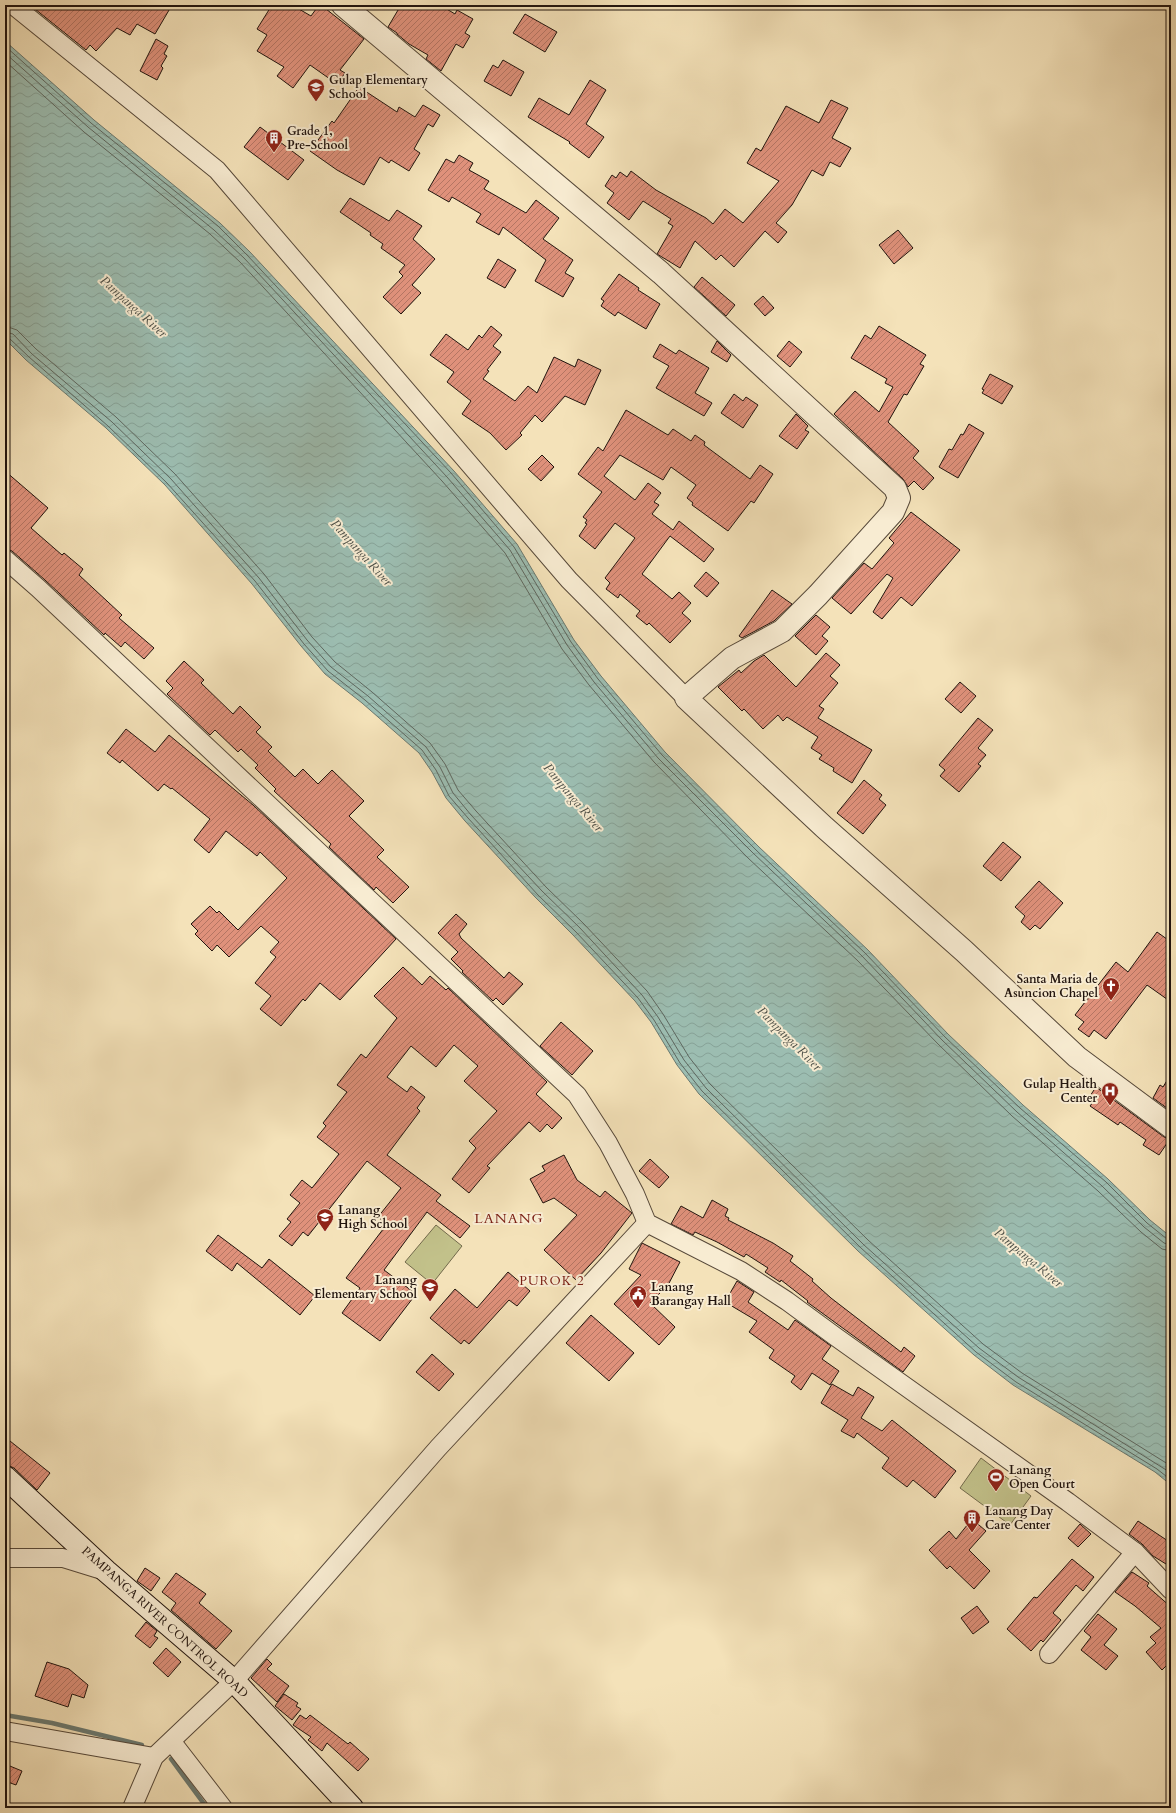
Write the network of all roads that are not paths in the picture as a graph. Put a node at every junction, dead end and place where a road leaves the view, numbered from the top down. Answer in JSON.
{"nodes":[{"id":1,"x":13,"y":5,"type":"edge"},
{"id":2,"x":343,"y":5,"type":"edge"},
{"id":3,"x":5,"y":560,"type":"edge"},
{"id":4,"x":686,"y":698,"type":"junction"},
{"id":5,"x":1171,"y":1127,"type":"edge"},
{"id":6,"x":647,"y":1223,"type":"junction"},
{"id":7,"x":5,"y":1477,"type":"edge"},
{"id":8,"x":1135,"y":1552,"type":"junction"},
{"id":9,"x":5,"y":1558,"type":"edge"},
{"id":10,"x":106,"y":1571,"type":"junction"},
{"id":11,"x":1171,"y":1590,"type":"edge"},
{"id":12,"x":1049,"y":1654,"type":"dead end"},
{"id":13,"x":234,"y":1681,"type":"junction"},
{"id":14,"x":5,"y":1731,"type":"edge"},
{"id":15,"x":172,"y":1742,"type":"junction"},
{"id":16,"x":154,"y":1757,"type":"junction"},
{"id":17,"x":132,"y":1808,"type":"edge"},
{"id":18,"x":223,"y":1808,"type":"edge"},
{"id":19,"x":352,"y":1808,"type":"edge"}],
"edges":[{"from":1,"to":4,"type":"street"},
{"from":2,"to":4,"type":"street"},
{"from":3,"to":6,"type":"street"},
{"from":4,"to":5,"type":"street"},
{"from":6,"to":8,"type":"street"},
{"from":6,"to":13,"type":"street"},
{"from":7,"to":10,"type":"street","name":"PAMPANGA RIVER CONTROL ROAD"},
{"from":8,"to":11,"type":"street"},
{"from":8,"to":12,"type":"street"},
{"from":9,"to":10,"type":"street"},
{"from":10,"to":13,"type":"street","name":"PAMPANGA RIVER CONTROL ROAD"},
{"from":13,"to":15,"type":"street"},
{"from":13,"to":19,"type":"street","name":"PAMPANGA RIVER CONTROL ROAD"},
{"from":14,"to":16,"type":"street"},
{"from":15,"to":16,"type":"street"},
{"from":15,"to":18,"type":"street"},
{"from":16,"to":17,"type":"street"}]}
